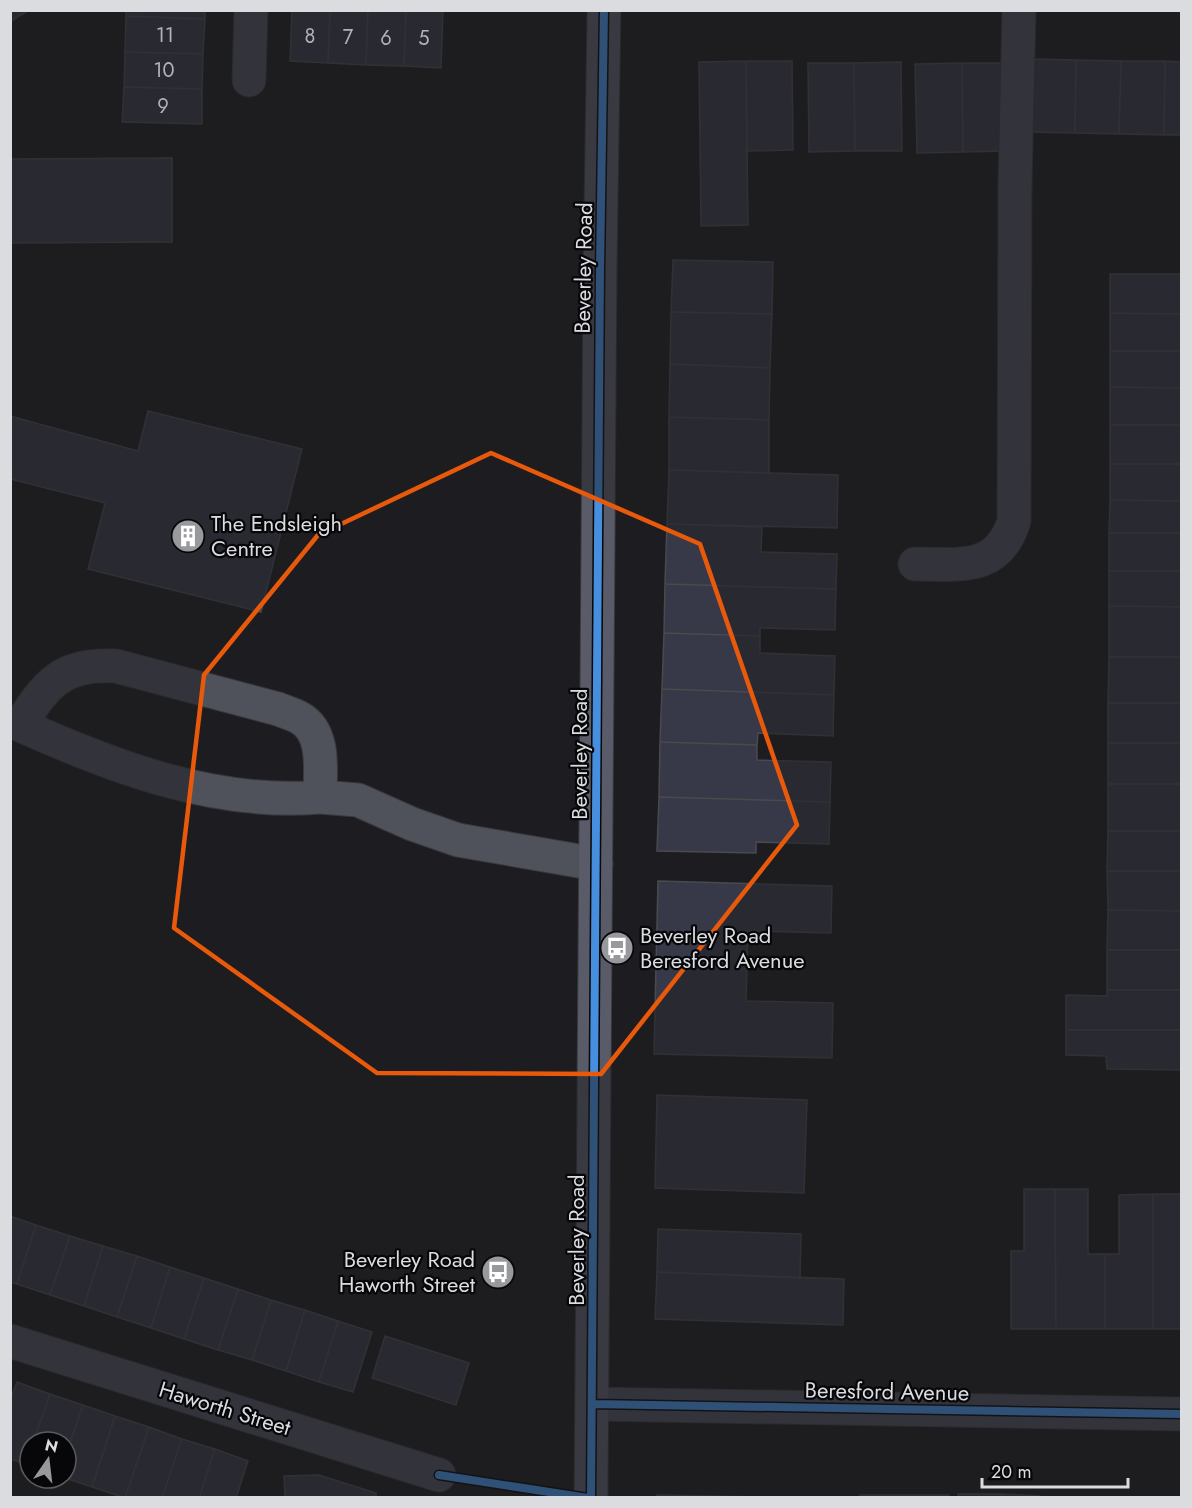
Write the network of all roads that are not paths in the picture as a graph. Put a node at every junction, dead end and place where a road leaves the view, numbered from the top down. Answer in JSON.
{"nodes":[{"id":1,"x":251,"y":10,"type":"edge"},
{"id":2,"x":604,"y":10,"type":"edge"},
{"id":3,"x":1019,"y":10,"type":"edge"},
{"id":4,"x":249,"y":80,"type":"dead end"},
{"id":5,"x":915,"y":564,"type":"dead end"},
{"id":6,"x":15,"y":724,"type":"edge"},
{"id":7,"x":320,"y":797,"type":"junction"},
{"id":8,"x":596,"y":864,"type":"junction"},
{"id":9,"x":10,"y":1341,"type":"edge"},
{"id":10,"x":593,"y":1404,"type":"junction"},
{"id":11,"x":1182,"y":1414,"type":"edge"},
{"id":12,"x":439,"y":1475,"type":"dead end"},
{"id":13,"x":591,"y":1497,"type":"edge"}],
"edges":[{"from":1,"to":4,"type":"street"},
{"from":2,"to":8,"type":"main road","name":"Beverley Road"},
{"from":3,"to":5,"type":"street"},
{"from":6,"to":7,"type":"street"},
{"from":6,"to":7,"type":"street"},
{"from":7,"to":8,"type":"street"},
{"from":8,"to":10,"type":"main road","name":"Beverley Road"},
{"from":9,"to":12,"type":"street","name":"Haworth Street"},
{"from":10,"to":11,"type":"street","name":"Beresford Avenue"},
{"from":10,"to":13,"type":"main road","name":"Beverley Road"}]}
